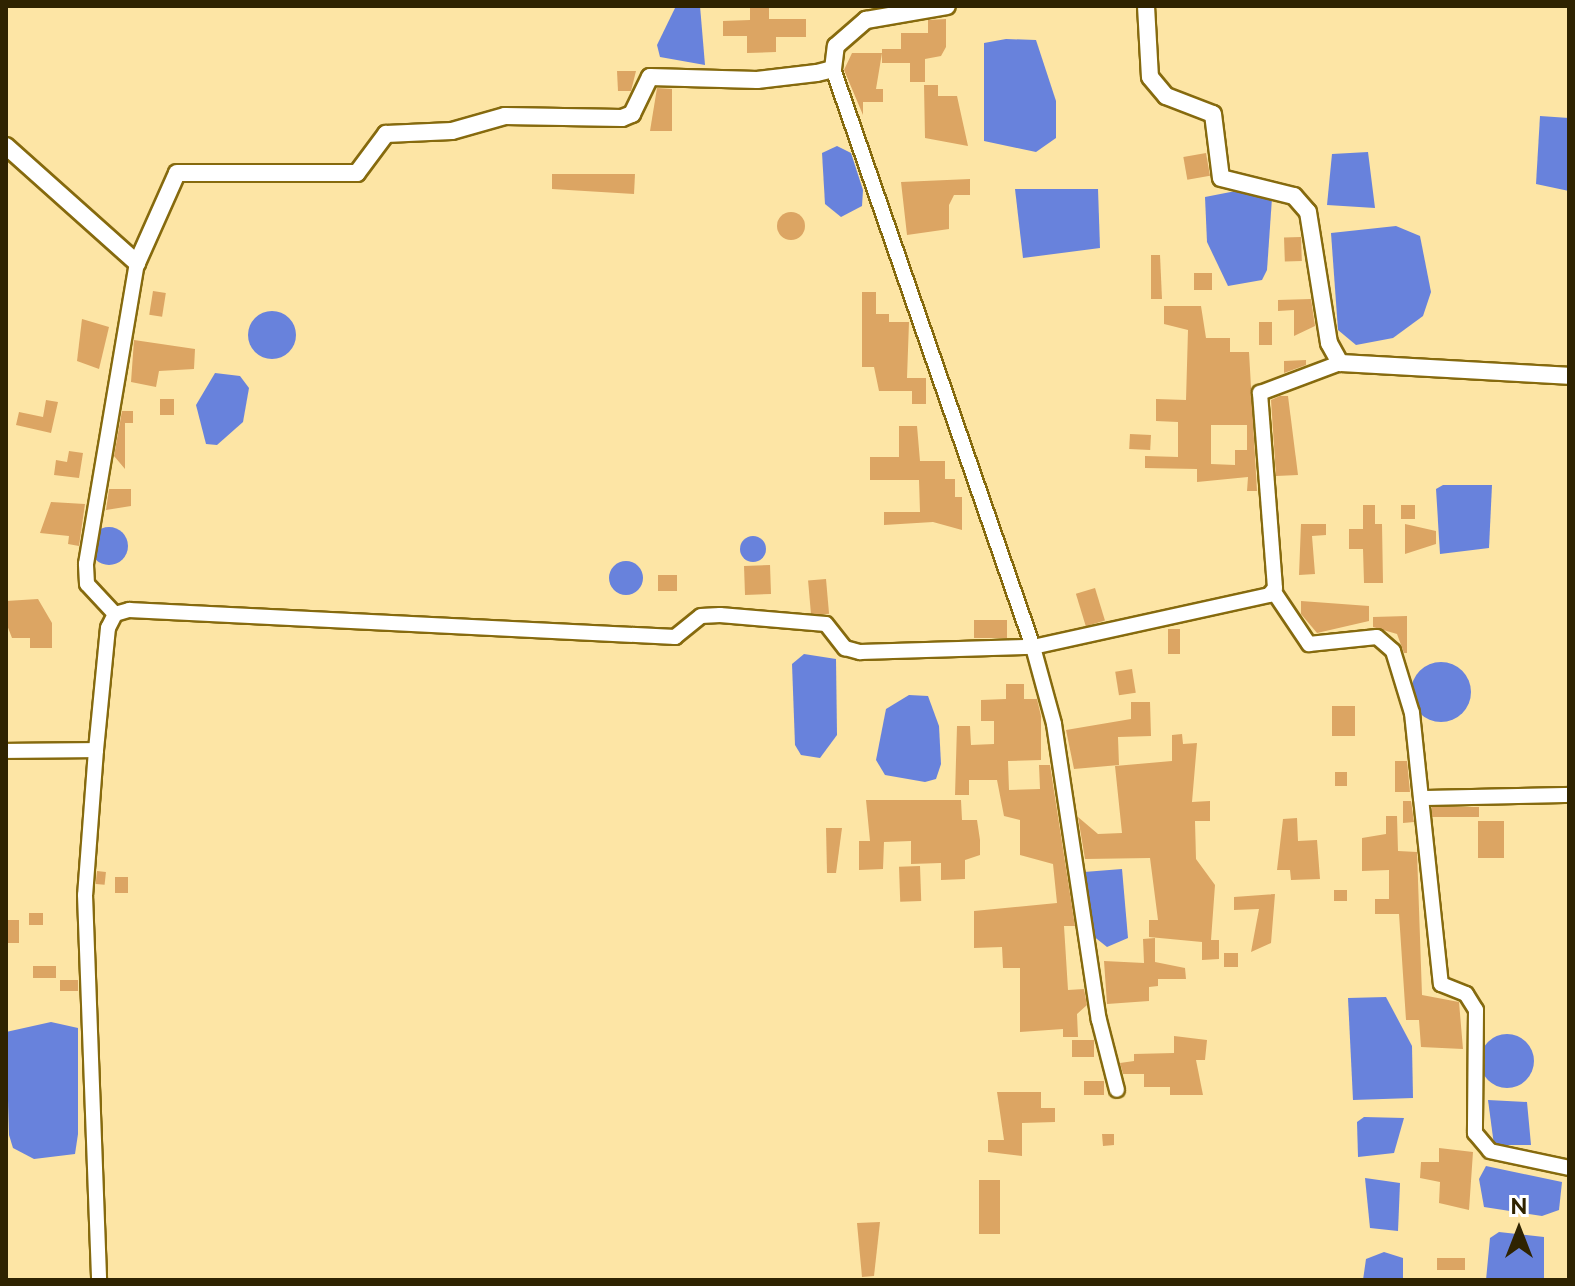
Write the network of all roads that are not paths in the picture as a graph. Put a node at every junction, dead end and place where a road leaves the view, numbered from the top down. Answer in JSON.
{"nodes":[{"id":1,"x":947,"y":6,"type":"edge"},
{"id":2,"x":1146,"y":6,"type":"edge"},
{"id":3,"x":865,"y":13,"type":"edge"},
{"id":4,"x":833,"y":69,"type":"junction"},
{"id":5,"x":6,"y":146,"type":"edge"},
{"id":6,"x":137,"y":263,"type":"junction"},
{"id":7,"x":1340,"y":363,"type":"junction"},
{"id":8,"x":1569,"y":376,"type":"edge"},
{"id":9,"x":1274,"y":592,"type":"junction"},
{"id":10,"x":115,"y":614,"type":"junction"},
{"id":11,"x":1033,"y":647,"type":"junction"},
{"id":12,"x":96,"y":750,"type":"junction"},
{"id":13,"x":6,"y":751,"type":"edge"},
{"id":14,"x":1569,"y":795,"type":"edge"},
{"id":15,"x":1421,"y":798,"type":"junction"},
{"id":16,"x":1117,"y":1090,"type":"dead end"},
{"id":17,"x":1569,"y":1168,"type":"edge"},
{"id":18,"x":99,"y":1280,"type":"edge"}],
"edges":[{"from":1,"to":3,"type":"street"},
{"from":2,"to":7,"type":"street"},
{"from":3,"to":4,"type":"street"},
{"from":4,"to":6,"type":"street"},
{"from":4,"to":11,"type":"street"},
{"from":5,"to":6,"type":"street"},
{"from":6,"to":10,"type":"street"},
{"from":7,"to":8,"type":"street"},
{"from":7,"to":9,"type":"street"},
{"from":9,"to":11,"type":"street"},
{"from":9,"to":15,"type":"street"},
{"from":10,"to":11,"type":"street"},
{"from":10,"to":12,"type":"street"},
{"from":11,"to":16,"type":"street"},
{"from":12,"to":13,"type":"street"},
{"from":12,"to":18,"type":"street"},
{"from":14,"to":15,"type":"street"},
{"from":15,"to":17,"type":"street"}]}
